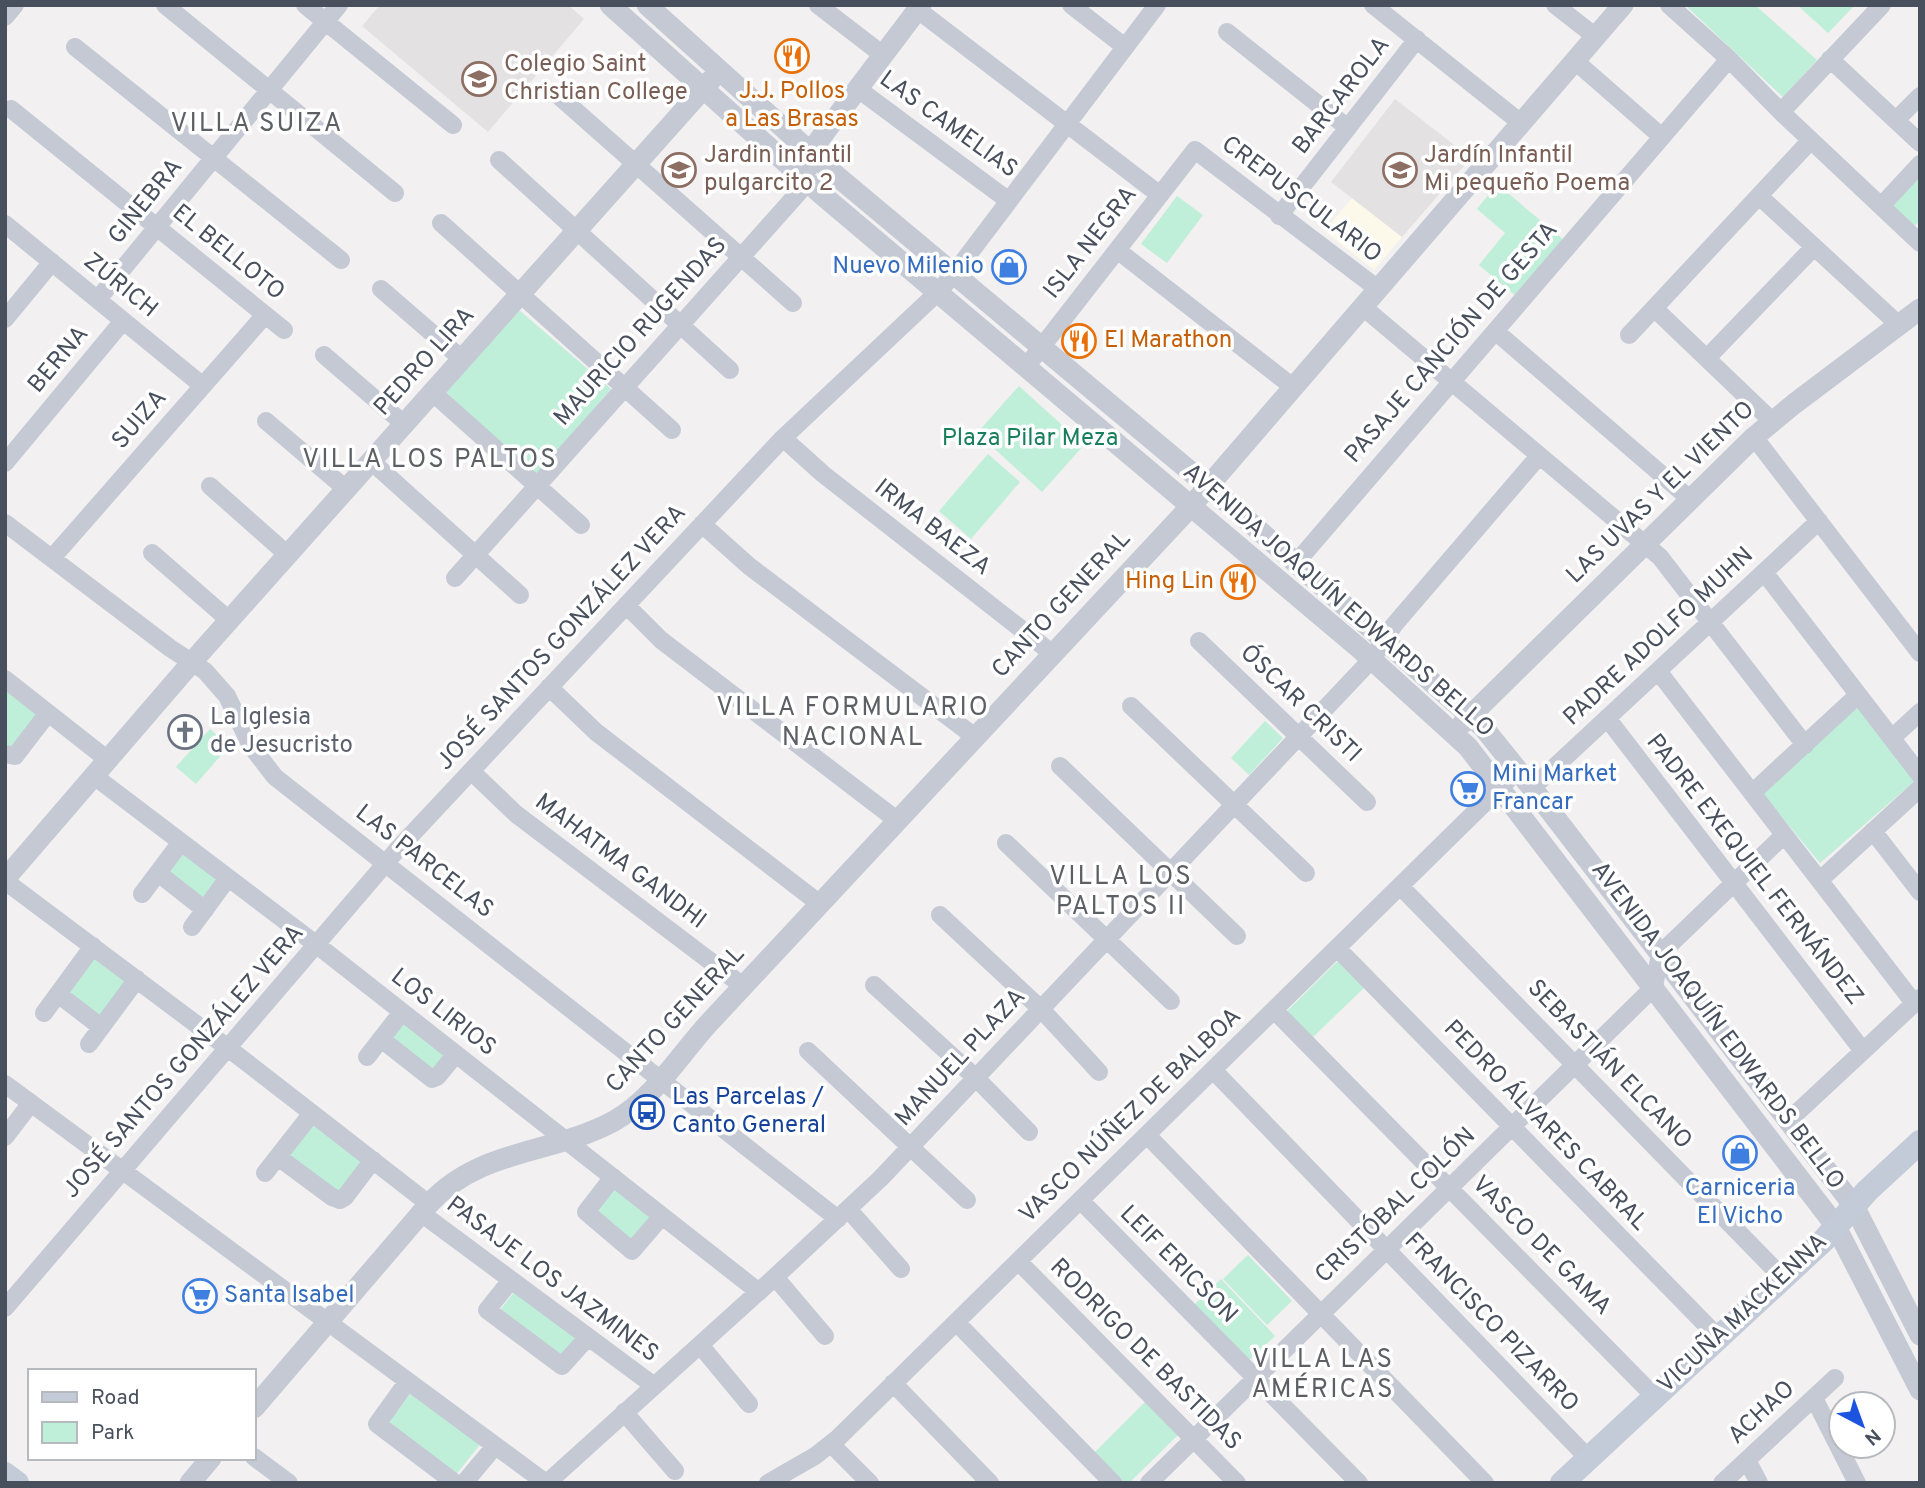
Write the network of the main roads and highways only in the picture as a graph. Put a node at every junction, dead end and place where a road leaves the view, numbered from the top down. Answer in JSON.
{"nodes":[{"id":1,"x":1920,"y":1142,"type":"edge"},
{"id":2,"x":5,"y":1474,"type":"edge"},
{"id":3,"x":1565,"y":1482,"type":"edge"},
{"id":4,"x":17,"y":1483,"type":"edge"}],
"edges":[{"from":1,"to":3,"type":"main road","name":"VICUÑA MACKENNA"},
{"from":2,"to":4,"type":"main road"}]}
